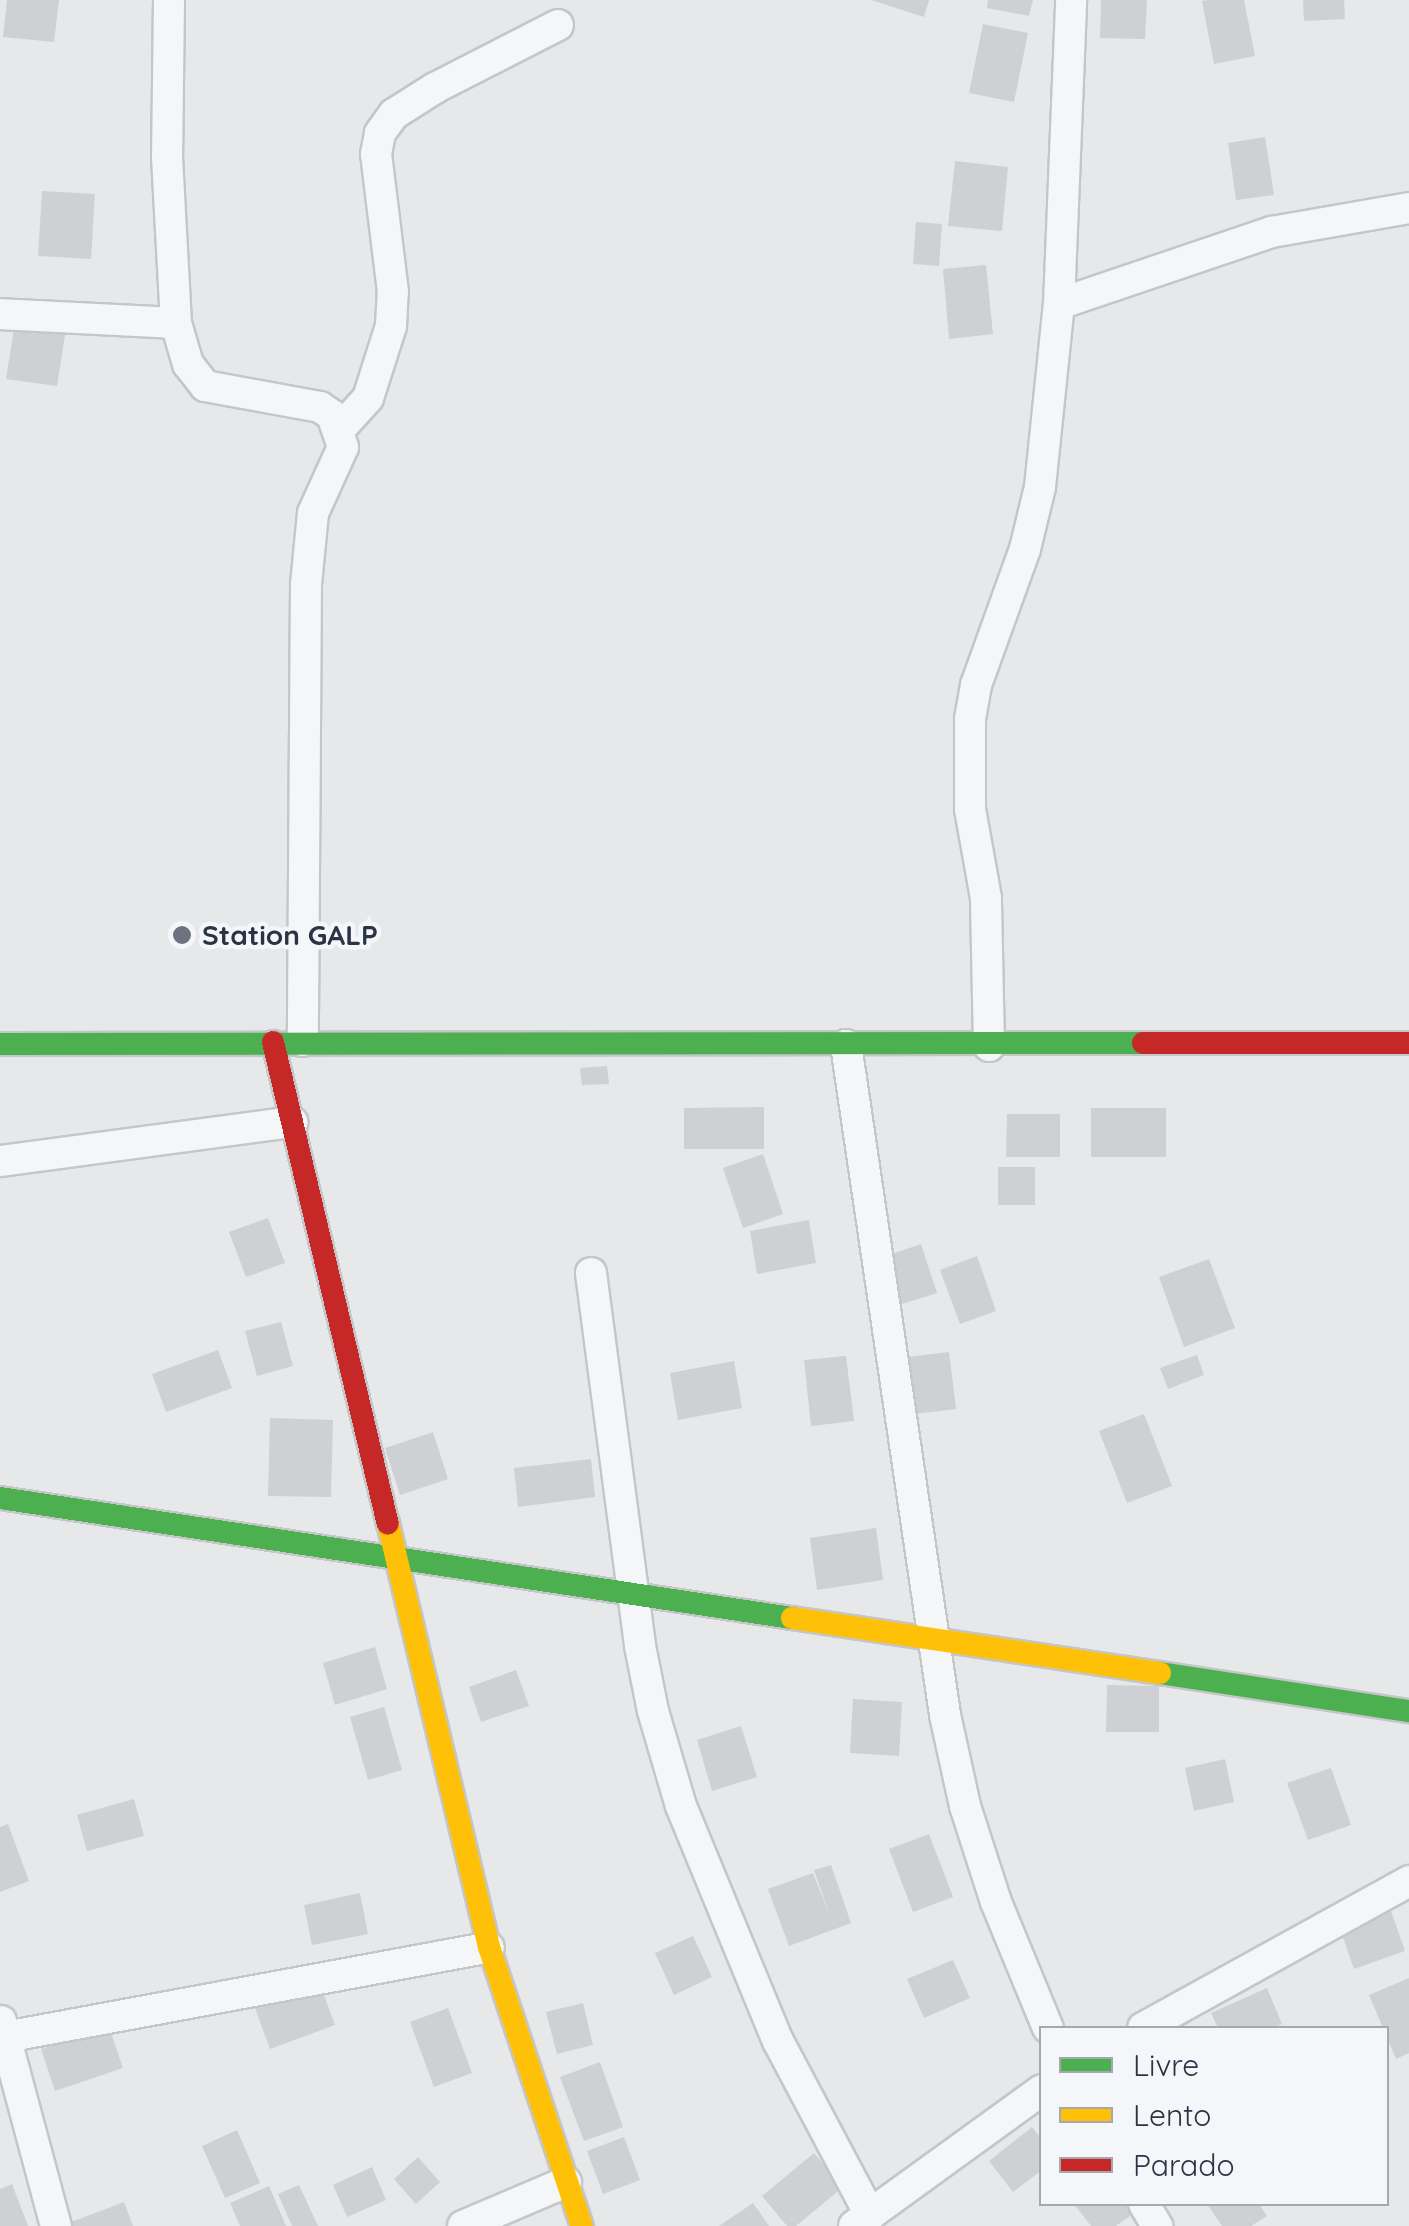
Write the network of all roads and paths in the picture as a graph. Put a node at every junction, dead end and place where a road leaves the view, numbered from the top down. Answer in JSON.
{"nodes":[{"id":1,"x":169,"y":0,"type":"edge"},
{"id":2,"x":1070,"y":0,"type":"edge"},
{"id":3,"x":558,"y":25,"type":"dead end"},
{"id":4,"x":1409,"y":208,"type":"edge"},
{"id":5,"x":1059,"y":304,"type":"junction"},
{"id":6,"x":0,"y":314,"type":"edge"},
{"id":7,"x":176,"y":323,"type":"junction"},
{"id":8,"x":340,"y":429,"type":"junction"},
{"id":9,"x":288,"y":1041,"type":"junction"},
{"id":10,"x":1409,"y":1042,"type":"edge"},
{"id":11,"x":0,"y":1044,"type":"edge"},
{"id":12,"x":846,"y":1045,"type":"junction"},
{"id":13,"x":989,"y":1046,"type":"junction"},
{"id":14,"x":292,"y":1122,"type":"junction"},
{"id":15,"x":0,"y":1161,"type":"edge"},
{"id":16,"x":591,"y":1272,"type":"dead end"},
{"id":17,"x":0,"y":1498,"type":"edge"},
{"id":18,"x":395,"y":1558,"type":"junction"},
{"id":19,"x":636,"y":1594,"type":"junction"},
{"id":20,"x":931,"y":1639,"type":"junction"},
{"id":21,"x":1409,"y":1711,"type":"edge"},
{"id":22,"x":1409,"y":1881,"type":"edge"},
{"id":23,"x":489,"y":1947,"type":"junction"},
{"id":24,"x":1047,"y":2026,"type":"edge"},
{"id":25,"x":1147,"y":2026,"type":"edge"},
{"id":26,"x":2,"y":2031,"type":"edge"},
{"id":27,"x":1039,"y":2092,"type":"edge"},
{"id":28,"x":566,"y":2182,"type":"junction"},
{"id":29,"x":862,"y":2220,"type":"edge"},
{"id":30,"x":56,"y":2226,"type":"edge"},
{"id":31,"x":463,"y":2226,"type":"edge"},
{"id":32,"x":582,"y":2226,"type":"edge"}],
"edges":[{"from":1,"to":7,"type":"street"},
{"from":2,"to":5,"type":"street"},
{"from":3,"to":8,"type":"street"},
{"from":4,"to":5,"type":"street"},
{"from":5,"to":13,"type":"street"},
{"from":6,"to":7,"type":"street"},
{"from":7,"to":8,"type":"street"},
{"from":8,"to":9,"type":"street"},
{"from":9,"to":11,"type":"street"},
{"from":9,"to":12,"type":"street"},
{"from":9,"to":14,"type":"street"},
{"from":10,"to":13,"type":"street"},
{"from":12,"to":13,"type":"street"},
{"from":12,"to":20,"type":"street"},
{"from":14,"to":15,"type":"street"},
{"from":14,"to":18,"type":"street"},
{"from":16,"to":19,"type":"street"},
{"from":17,"to":18,"type":"street"},
{"from":18,"to":19,"type":"street"},
{"from":18,"to":23,"type":"street"},
{"from":19,"to":20,"type":"street"},
{"from":19,"to":29,"type":"street"},
{"from":20,"to":21,"type":"street"},
{"from":20,"to":24,"type":"street"},
{"from":22,"to":25,"type":"street"},
{"from":23,"to":26,"type":"street"},
{"from":23,"to":28,"type":"street"},
{"from":26,"to":30,"type":"street"},
{"from":27,"to":29,"type":"street"},
{"from":28,"to":31,"type":"street"},
{"from":28,"to":32,"type":"street"}]}
